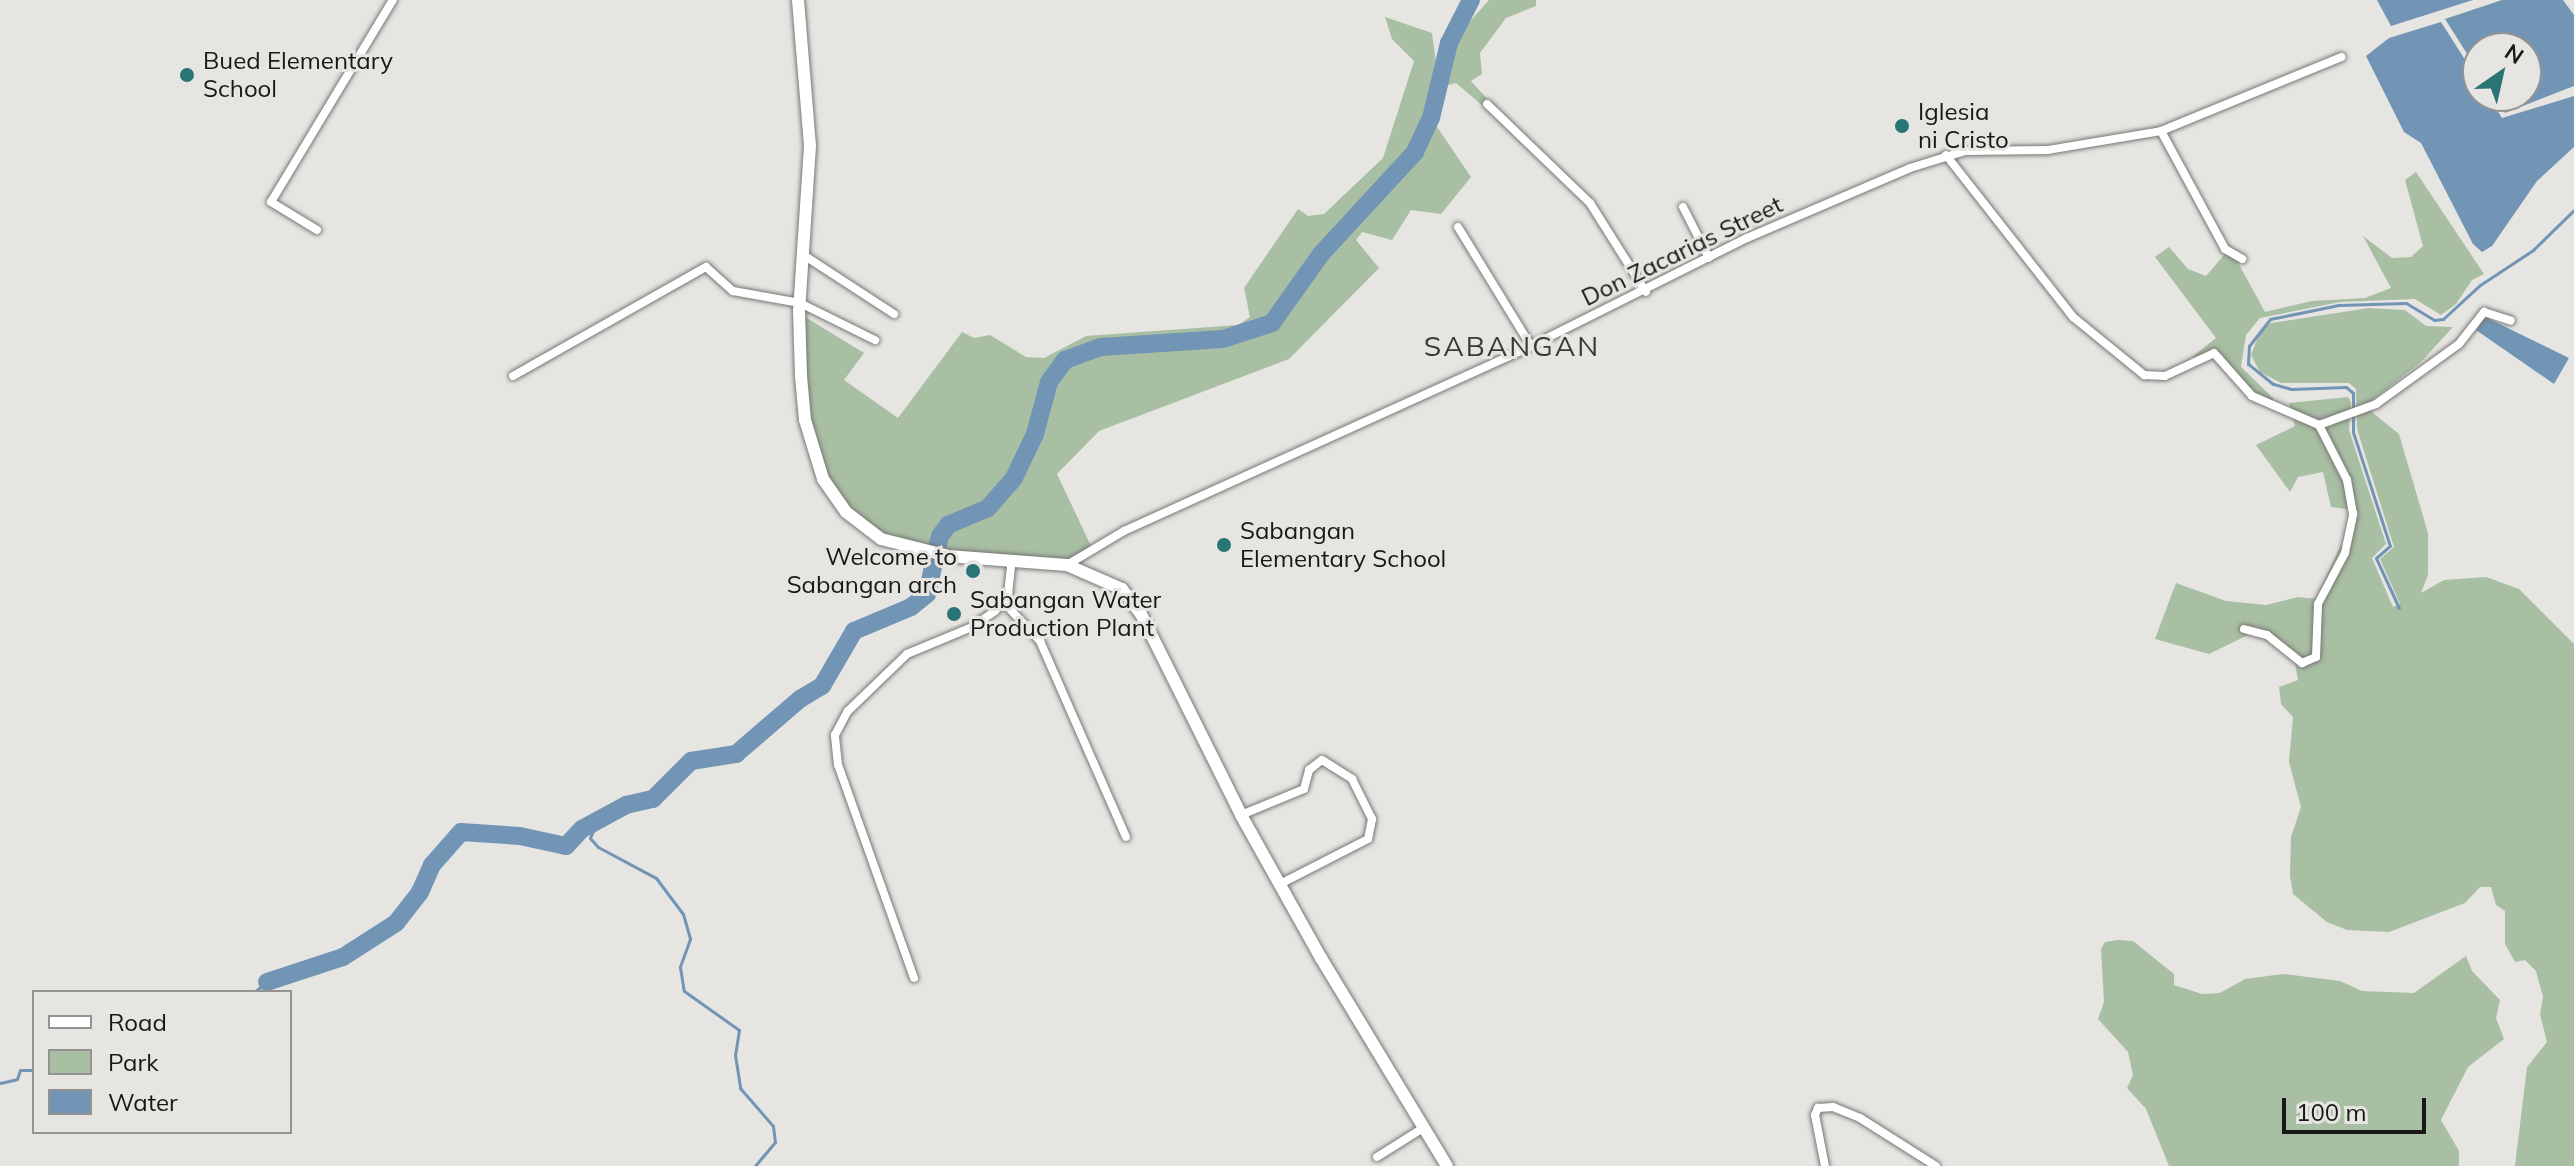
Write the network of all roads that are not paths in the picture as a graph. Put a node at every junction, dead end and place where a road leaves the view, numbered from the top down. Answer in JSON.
{"nodes":[{"id":1,"x":393,"y":0,"type":"edge"},
{"id":2,"x":798,"y":0,"type":"edge"},
{"id":3,"x":2341,"y":57,"type":"dead end"},
{"id":4,"x":1487,"y":104,"type":"dead end"},
{"id":5,"x":2161,"y":131,"type":"junction"},
{"id":6,"x":1946,"y":155,"type":"junction"},
{"id":7,"x":1683,"y":207,"type":"dead end"},
{"id":8,"x":1458,"y":227,"type":"dead end"},
{"id":9,"x":317,"y":230,"type":"dead end"},
{"id":10,"x":802,"y":254,"type":"junction"},
{"id":11,"x":1709,"y":258,"type":"junction"},
{"id":12,"x":2242,"y":259,"type":"dead end"},
{"id":13,"x":1646,"y":292,"type":"junction"},
{"id":14,"x":800,"y":303,"type":"junction"},
{"id":15,"x":894,"y":314,"type":"dead end"},
{"id":16,"x":2511,"y":321,"type":"dead end"},
{"id":17,"x":875,"y":340,"type":"dead end"},
{"id":18,"x":1531,"y":346,"type":"junction"},
{"id":19,"x":513,"y":376,"type":"dead end"},
{"id":20,"x":2319,"y":425,"type":"junction"},
{"id":21,"x":1012,"y":559,"type":"junction"},
{"id":22,"x":1067,"y":565,"type":"junction"},
{"id":23,"x":1003,"y":602,"type":"junction"},
{"id":24,"x":2244,"y":629,"type":"dead end"},
{"id":25,"x":1241,"y":815,"type":"junction"},
{"id":26,"x":1126,"y":837,"type":"dead end"},
{"id":27,"x":1280,"y":884,"type":"junction"},
{"id":28,"x":914,"y":978,"type":"dead end"},
{"id":29,"x":1423,"y":1128,"type":"junction"},
{"id":30,"x":1377,"y":1157,"type":"dead end"},
{"id":31,"x":1447,"y":1166,"type":"edge"},
{"id":32,"x":1825,"y":1166,"type":"edge"},
{"id":33,"x":1936,"y":1166,"type":"edge"}],
"edges":[{"from":1,"to":9,"type":"street"},
{"from":2,"to":10,"type":"street"},
{"from":3,"to":5,"type":"street","name":"Don Zacarias Street"},
{"from":4,"to":13,"type":"street"},
{"from":5,"to":6,"type":"street","name":"Don Zacarias Street"},
{"from":5,"to":12,"type":"street"},
{"from":6,"to":11,"type":"street","name":"Don Zacarias Street"},
{"from":6,"to":20,"type":"street"},
{"from":7,"to":11,"type":"street"},
{"from":8,"to":18,"type":"street"},
{"from":10,"to":14,"type":"street"},
{"from":10,"to":15,"type":"street"},
{"from":11,"to":13,"type":"street","name":"Don Zacarias Street"},
{"from":13,"to":18,"type":"street","name":"Don Zacarias Street"},
{"from":14,"to":17,"type":"street"},
{"from":14,"to":19,"type":"street"},
{"from":14,"to":21,"type":"street"},
{"from":16,"to":20,"type":"street"},
{"from":18,"to":22,"type":"street","name":"Don Zacarias Street"},
{"from":20,"to":24,"type":"street"},
{"from":21,"to":22,"type":"street"},
{"from":21,"to":23,"type":"street"},
{"from":22,"to":25,"type":"street"},
{"from":23,"to":26,"type":"street"},
{"from":23,"to":28,"type":"street"},
{"from":25,"to":27,"type":"street"},
{"from":25,"to":27,"type":"street"},
{"from":27,"to":29,"type":"street"},
{"from":29,"to":30,"type":"street"},
{"from":29,"to":31,"type":"street"},
{"from":32,"to":33,"type":"street"}]}
